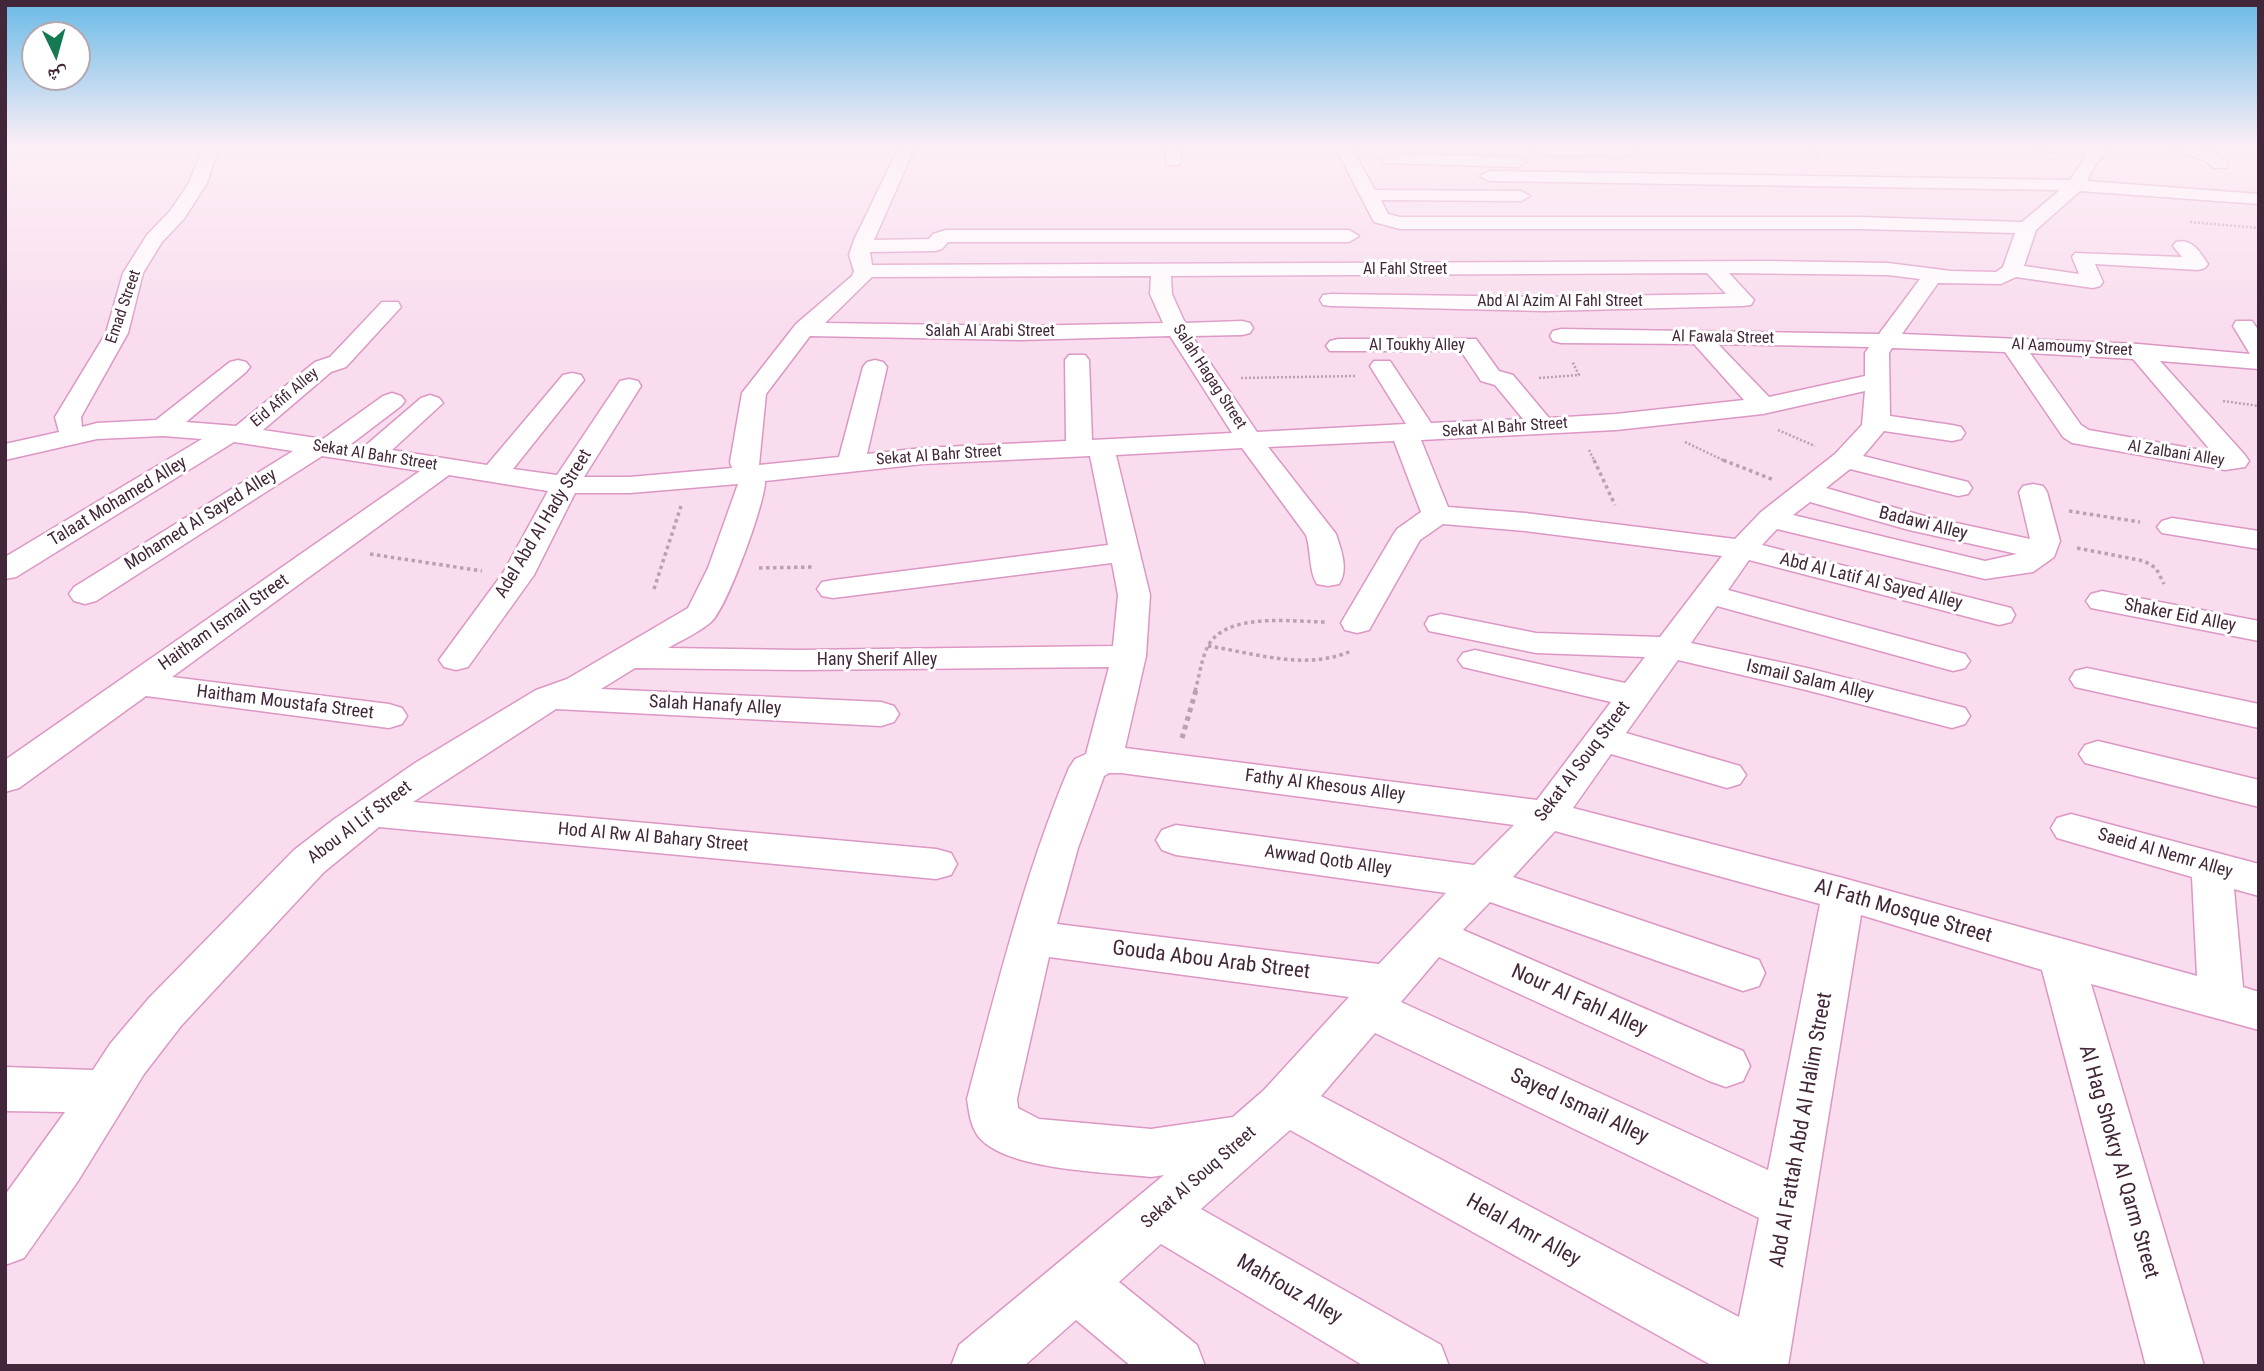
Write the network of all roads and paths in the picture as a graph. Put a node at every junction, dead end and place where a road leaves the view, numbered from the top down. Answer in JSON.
{"nodes":[{"id":1,"x":180,"y":211,"type":"edge"},
{"id":2,"x":878,"y":211,"type":"edge"},
{"id":3,"x":1377,"y":211,"type":"edge"},
{"id":4,"x":1441,"y":211,"type":"edge"},
{"id":5,"x":1544,"y":211,"type":"edge"},
{"id":6,"x":1737,"y":211,"type":"edge"},
{"id":7,"x":1822,"y":211,"type":"edge"},
{"id":8,"x":2055,"y":211,"type":"edge"},
{"id":9,"x":2169,"y":211,"type":"edge"},
{"id":10,"x":2256,"y":214,"type":"edge"},
{"id":11,"x":2176,"y":221,"type":"joint"},
{"id":12,"x":1448,"y":223,"type":"junction"},
{"id":13,"x":1551,"y":223,"type":"junction"},
{"id":14,"x":1748,"y":223,"type":"junction"},
{"id":15,"x":1829,"y":223,"type":"junction"},
{"id":16,"x":2027,"y":228,"type":"junction"},
{"id":17,"x":1349,"y":236,"type":"dead end"},
{"id":18,"x":1605,"y":245,"type":"dead end"},
{"id":19,"x":1659,"y":245,"type":"dead end"},
{"id":20,"x":862,"y":246,"type":"junction"},
{"id":21,"x":2183,"y":246,"type":"dead end"},
{"id":22,"x":1789,"y":247,"type":"dead end"},
{"id":23,"x":1836,"y":249,"type":"dead end"},
{"id":24,"x":1718,"y":259,"type":"junction"},
{"id":25,"x":1808,"y":267,"type":"junction"},
{"id":26,"x":1681,"y":268,"type":"junction"},
{"id":27,"x":1625,"y":269,"type":"junction"},
{"id":28,"x":1888,"y":269,"type":"junction"},
{"id":29,"x":2012,"y":270,"type":"junction"},
{"id":30,"x":864,"y":271,"type":"junction"},
{"id":31,"x":1946,"y":276,"type":"junction"},
{"id":32,"x":1161,"y":281,"type":"junction"},
{"id":33,"x":1188,"y":291,"type":"dead end"},
{"id":34,"x":1331,"y":300,"type":"dead end"},
{"id":35,"x":390,"y":307,"type":"dead end"},
{"id":36,"x":2244,"y":326,"type":"dead end"},
{"id":37,"x":1242,"y":328,"type":"dead end"},
{"id":38,"x":804,"y":329,"type":"junction"},
{"id":39,"x":1177,"y":330,"type":"junction"},
{"id":40,"x":1561,"y":336,"type":"dead end"},
{"id":41,"x":1700,"y":337,"type":"junction"},
{"id":42,"x":1885,"y":341,"type":"junction"},
{"id":43,"x":2012,"y":345,"type":"junction"},
{"id":44,"x":1338,"y":346,"type":"dead end"},
{"id":45,"x":2259,"y":350,"type":"edge"},
{"id":46,"x":2138,"y":351,"type":"junction"},
{"id":47,"x":1077,"y":360,"type":"dead end"},
{"id":48,"x":2259,"y":362,"type":"edge"},
{"id":49,"x":238,"y":366,"type":"dead end"},
{"id":50,"x":875,"y":366,"type":"dead end"},
{"id":51,"x":1385,"y":371,"type":"joint"},
{"id":52,"x":1211,"y":379,"type":"junction"},
{"id":53,"x":572,"y":380,"type":"dead end"},
{"id":54,"x":1876,"y":381,"type":"junction"},
{"id":55,"x":629,"y":386,"type":"dead end"},
{"id":56,"x":393,"y":401,"type":"dead end"},
{"id":57,"x":430,"y":404,"type":"dead end"},
{"id":58,"x":1763,"y":406,"type":"junction"},
{"id":59,"x":1732,"y":410,"type":"junction"},
{"id":60,"x":1651,"y":418,"type":"junction"},
{"id":61,"x":1877,"y":422,"type":"junction"},
{"id":62,"x":1577,"y":424,"type":"junction"},
{"id":63,"x":1542,"y":426,"type":"junction"},
{"id":64,"x":163,"y":428,"type":"junction"},
{"id":65,"x":1952,"y":433,"type":"dead end"},
{"id":66,"x":235,"y":434,"type":"junction"},
{"id":67,"x":1415,"y":434,"type":"junction"},
{"id":68,"x":75,"y":435,"type":"junction"},
{"id":69,"x":1251,"y":441,"type":"junction"},
{"id":70,"x":1090,"y":446,"type":"junction"},
{"id":71,"x":322,"y":448,"type":"junction"},
{"id":72,"x":5,"y":452,"type":"edge"},
{"id":73,"x":370,"y":456,"type":"junction"},
{"id":74,"x":1845,"y":460,"type":"junction"},
{"id":75,"x":851,"y":462,"type":"junction"},
{"id":76,"x":443,"y":467,"type":"junction"},
{"id":77,"x":493,"y":475,"type":"junction"},
{"id":78,"x":750,"y":475,"type":"junction"},
{"id":79,"x":689,"y":481,"type":"junction"},
{"id":80,"x":565,"y":485,"type":"junction"},
{"id":81,"x":1958,"y":488,"type":"dead end"},
{"id":82,"x":1804,"y":491,"type":"junction"},
{"id":83,"x":2034,"y":498,"type":"joint"},
{"id":84,"x":1437,"y":515,"type":"junction"},
{"id":85,"x":1771,"y":518,"type":"junction"},
{"id":86,"x":2172,"y":527,"type":"joint"},
{"id":87,"x":1630,"y":536,"type":"junction"},
{"id":88,"x":2259,"y":541,"type":"edge"},
{"id":89,"x":2044,"y":546,"type":"junction"},
{"id":90,"x":331,"y":547,"type":"junction"},
{"id":91,"x":1742,"y":549,"type":"junction"},
{"id":92,"x":1125,"y":552,"type":"junction"},
{"id":93,"x":723,"y":568,"type":"junction"},
{"id":94,"x":5,"y":570,"type":"edge"},
{"id":95,"x":518,"y":575,"type":"junction"},
{"id":96,"x":1328,"y":577,"type":"dead end"},
{"id":97,"x":824,"y":578,"type":"joint"},
{"id":98,"x":654,"y":589,"type":"dead end"},
{"id":99,"x":85,"y":594,"type":"dead end"},
{"id":100,"x":1708,"y":594,"type":"junction"},
{"id":101,"x":2102,"y":601,"type":"dead end"},
{"id":102,"x":1999,"y":615,"type":"dead end"},
{"id":103,"x":2180,"y":616,"type":"junction"},
{"id":104,"x":1357,"y":623,"type":"joint"},
{"id":105,"x":1441,"y":624,"type":"dead end"},
{"id":106,"x":2259,"y":631,"type":"edge"},
{"id":107,"x":1208,"y":646,"type":"junction"},
{"id":108,"x":1668,"y":648,"type":"junction"},
{"id":109,"x":1129,"y":656,"type":"junction"},
{"id":110,"x":626,"y":658,"type":"junction"},
{"id":111,"x":1340,"y":658,"type":"dead end"},
{"id":112,"x":456,"y":660,"type":"dead end"},
{"id":113,"x":1475,"y":660,"type":"dead end"},
{"id":114,"x":1953,"y":661,"type":"dead end"},
{"id":115,"x":2087,"y":679,"type":"dead end"},
{"id":116,"x":139,"y":684,"type":"junction"},
{"id":117,"x":1633,"y":696,"type":"junction"},
{"id":118,"x":549,"y":698,"type":"junction"},
{"id":119,"x":881,"y":714,"type":"dead end"},
{"id":120,"x":389,"y":716,"type":"dead end"},
{"id":121,"x":1952,"y":716,"type":"dead end"},
{"id":122,"x":2259,"y":716,"type":"edge"},
{"id":123,"x":1602,"y":739,"type":"junction"},
{"id":124,"x":2098,"y":754,"type":"dead end"},
{"id":125,"x":1103,"y":761,"type":"junction"},
{"id":126,"x":1176,"y":767,"type":"junction"},
{"id":127,"x":1727,"y":775,"type":"dead end"},
{"id":128,"x":5,"y":779,"type":"edge"},
{"id":129,"x":2259,"y":794,"type":"edge"},
{"id":130,"x":372,"y":812,"type":"junction"},
{"id":131,"x":1547,"y":815,"type":"junction"},
{"id":132,"x":2071,"y":828,"type":"dead end"},
{"id":133,"x":1175,"y":840,"type":"dead end"},
{"id":134,"x":936,"y":864,"type":"dead end"},
{"id":135,"x":2212,"y":867,"type":"junction"},
{"id":136,"x":2259,"y":880,"type":"edge"},
{"id":137,"x":1481,"y":882,"type":"junction"},
{"id":138,"x":1843,"y":894,"type":"junction"},
{"id":139,"x":1432,"y":935,"type":"junction"},
{"id":140,"x":1032,"y":938,"type":"junction"},
{"id":141,"x":2061,"y":958,"type":"junction"},
{"id":142,"x":1743,"y":973,"type":"dead end"},
{"id":143,"x":1378,"y":996,"type":"junction"},
{"id":144,"x":2240,"y":1007,"type":"edge"},
{"id":145,"x":1726,"y":1066,"type":"dead end"},
{"id":146,"x":5,"y":1089,"type":"edge"},
{"id":147,"x":105,"y":1092,"type":"junction"},
{"id":148,"x":1286,"y":1102,"type":"junction"},
{"id":149,"x":1245,"y":1139,"type":"junction"},
{"id":150,"x":1789,"y":1206,"type":"junction"},
{"id":151,"x":1158,"y":1213,"type":"junction"},
{"id":152,"x":5,"y":1239,"type":"edge"},
{"id":153,"x":1076,"y":1283,"type":"junction"},
{"id":154,"x":1760,"y":1363,"type":"edge"},
{"id":155,"x":980,"y":1366,"type":"edge"},
{"id":156,"x":1176,"y":1366,"type":"edge"},
{"id":157,"x":1420,"y":1366,"type":"edge"},
{"id":158,"x":2175,"y":1366,"type":"edge"}],
"edges":[{"from":1,"to":68,"type":"street","name":"Emad Street"},
{"from":2,"to":20,"type":"street"},
{"from":3,"to":12,"type":"street"},
{"from":4,"to":12,"type":"street"},
{"from":5,"to":13,"type":"street"},
{"from":6,"to":14,"type":"street"},
{"from":7,"to":15,"type":"street"},
{"from":8,"to":16,"type":"street"},
{"from":9,"to":11,"type":"street"},
{"from":10,"to":11,"type":"path"},
{"from":12,"to":13,"type":"street"},
{"from":13,"to":14,"type":"street"},
{"from":14,"to":15,"type":"street"},
{"from":15,"to":16,"type":"street"},
{"from":16,"to":29,"type":"street"},
{"from":17,"to":20,"type":"street"},
{"from":18,"to":27,"type":"street"},
{"from":19,"to":26,"type":"street"},
{"from":20,"to":30,"type":"street"},
{"from":21,"to":29,"type":"street"},
{"from":22,"to":25,"type":"street"},
{"from":23,"to":28,"type":"street"},
{"from":24,"to":25,"type":"street","name":"Al Fahl Street"},
{"from":24,"to":26,"type":"street","name":"Al Fahl Street"},
{"from":24,"to":34,"type":"street","name":"Abd Al Azim Al Fahl Street"},
{"from":25,"to":28,"type":"street","name":"Al Fahl Street"},
{"from":26,"to":27,"type":"street","name":"Al Fahl Street"},
{"from":27,"to":32,"type":"street","name":"Al Fahl Street"},
{"from":28,"to":31,"type":"street","name":"Al Fahl Street"},
{"from":29,"to":31,"type":"street"},
{"from":30,"to":32,"type":"street","name":"Al Fahl Street"},
{"from":30,"to":38,"type":"street","name":"Abou Al Lif Street"},
{"from":31,"to":42,"type":"street"},
{"from":32,"to":33,"type":"street"},
{"from":32,"to":39,"type":"street","name":"Salah Hagag Street"},
{"from":35,"to":66,"type":"street","name":"Eid Afifi Alley"},
{"from":36,"to":45,"type":"street"},
{"from":37,"to":39,"type":"street","name":"Salah Al Arabi Street"},
{"from":38,"to":39,"type":"street","name":"Salah Al Arabi Street"},
{"from":38,"to":78,"type":"street","name":"Abou Al Lif Street"},
{"from":39,"to":52,"type":"street","name":"Salah Hagag Street"},
{"from":40,"to":41,"type":"street","name":"Al Fawala Street"},
{"from":41,"to":42,"type":"street","name":"Al Fawala Street"},
{"from":41,"to":58,"type":"street"},
{"from":42,"to":43,"type":"street","name":"Al Aamoumy Street"},
{"from":42,"to":54,"type":"street"},
{"from":43,"to":46,"type":"street","name":"Al Aamoumy Street"},
{"from":43,"to":46,"type":"street","name":"Al Zalbani Alley"},
{"from":44,"to":63,"type":"street","name":"Al Toukhy Alley"},
{"from":46,"to":48,"type":"street","name":"Al Aamoumy Street"},
{"from":47,"to":70,"type":"street"},
{"from":49,"to":64,"type":"street"},
{"from":50,"to":75,"type":"street"},
{"from":51,"to":52,"type":"path"},
{"from":51,"to":67,"type":"street"},
{"from":52,"to":69,"type":"street","name":"Salah Hagag Street"},
{"from":53,"to":77,"type":"street"},
{"from":54,"to":58,"type":"street","name":"Sekat Al Bahr Street"},
{"from":54,"to":61,"type":"street"},
{"from":55,"to":80,"type":"street","name":"Adel Abd Al Hady Street"},
{"from":56,"to":71,"type":"street","name":"Mohamed Al Sayed Alley"},
{"from":57,"to":73,"type":"street"},
{"from":58,"to":59,"type":"street","name":"Sekat Al Bahr Street"},
{"from":59,"to":60,"type":"street","name":"Sekat Al Bahr Street"},
{"from":59,"to":74,"type":"path"},
{"from":60,"to":62,"type":"street","name":"Sekat Al Bahr Street"},
{"from":60,"to":82,"type":"path"},
{"from":61,"to":65,"type":"street"},
{"from":61,"to":74,"type":"street","name":"Sekat Al Souq Street"},
{"from":62,"to":63,"type":"street","name":"Sekat Al Bahr Street"},
{"from":62,"to":87,"type":"path"},
{"from":63,"to":67,"type":"street","name":"Sekat Al Bahr Street"},
{"from":64,"to":66,"type":"street","name":"Sekat Al Bahr Street"},
{"from":64,"to":68,"type":"street","name":"Sekat Al Bahr Street"},
{"from":66,"to":71,"type":"street","name":"Sekat Al Bahr Street"},
{"from":66,"to":94,"type":"street","name":"Talaat Mohamed Alley"},
{"from":67,"to":69,"type":"street","name":"Sekat Al Bahr Street"},
{"from":67,"to":84,"type":"street"},
{"from":68,"to":72,"type":"street","name":"Sekat Al Bahr Street"},
{"from":69,"to":70,"type":"street","name":"Sekat Al Bahr Street"},
{"from":69,"to":96,"type":"street","name":"Salah Hagag Street"},
{"from":70,"to":75,"type":"street","name":"Sekat Al Bahr Street"},
{"from":70,"to":92,"type":"street"},
{"from":71,"to":73,"type":"street","name":"Sekat Al Bahr Street"},
{"from":71,"to":99,"type":"street","name":"Mohamed Al Sayed Alley"},
{"from":73,"to":76,"type":"street","name":"Sekat Al Bahr Street"},
{"from":74,"to":81,"type":"street"},
{"from":74,"to":82,"type":"street","name":"Sekat Al Souq Street"},
{"from":75,"to":78,"type":"street","name":"Sekat Al Bahr Street"},
{"from":76,"to":77,"type":"street","name":"Sekat Al Bahr Street"},
{"from":76,"to":90,"type":"street","name":"Haitham Ismail Street"},
{"from":77,"to":80,"type":"street","name":"Sekat Al Bahr Street"},
{"from":78,"to":79,"type":"street","name":"Sekat Al Bahr Street"},
{"from":78,"to":93,"type":"street","name":"Abou Al Lif Street"},
{"from":79,"to":80,"type":"street","name":"Sekat Al Bahr Street"},
{"from":79,"to":98,"type":"path"},
{"from":80,"to":95,"type":"street","name":"Adel Abd Al Hady Street"},
{"from":82,"to":85,"type":"street","name":"Sekat Al Souq Street"},
{"from":82,"to":89,"type":"street","name":"Badawi Alley"},
{"from":83,"to":86,"type":"path"},
{"from":83,"to":89,"type":"street"},
{"from":84,"to":87,"type":"street","name":"Abd Al Latif Al Sayed Alley"},
{"from":84,"to":104,"type":"street"},
{"from":85,"to":89,"type":"street"},
{"from":85,"to":91,"type":"street","name":"Sekat Al Souq Street"},
{"from":86,"to":88,"type":"street"},
{"from":87,"to":91,"type":"street","name":"Abd Al Latif Al Sayed Alley"},
{"from":89,"to":103,"type":"path"},
{"from":90,"to":95,"type":"path"},
{"from":90,"to":116,"type":"street","name":"Haitham Ismail Street"},
{"from":91,"to":100,"type":"street","name":"Sekat Al Souq Street"},
{"from":91,"to":102,"type":"street","name":"Abd Al Latif Al Sayed Alley"},
{"from":92,"to":97,"type":"street"},
{"from":92,"to":109,"type":"street"},
{"from":93,"to":97,"type":"path"},
{"from":93,"to":110,"type":"street","name":"Abou Al Lif Street"},
{"from":95,"to":112,"type":"street","name":"Adel Abd Al Hady Street"},
{"from":100,"to":108,"type":"street","name":"Sekat Al Souq Street"},
{"from":100,"to":114,"type":"street"},
{"from":101,"to":103,"type":"street","name":"Shaker Eid Alley"},
{"from":103,"to":106,"type":"street","name":"Shaker Eid Alley"},
{"from":104,"to":107,"type":"path"},
{"from":105,"to":108,"type":"street","name":"Ismail Salam Alley"},
{"from":107,"to":111,"type":"path"},
{"from":107,"to":126,"type":"path"},
{"from":108,"to":117,"type":"street","name":"Sekat Al Souq Street"},
{"from":108,"to":121,"type":"street","name":"Ismail Salam Alley"},
{"from":109,"to":110,"type":"street","name":"Hany Sherif Alley"},
{"from":109,"to":125,"type":"street"},
{"from":110,"to":118,"type":"street","name":"Abou Al Lif Street"},
{"from":113,"to":117,"type":"street"},
{"from":115,"to":122,"type":"street"},
{"from":116,"to":120,"type":"street","name":"Haitham Moustafa Street"},
{"from":116,"to":128,"type":"street","name":"Haitham Ismail Street"},
{"from":117,"to":123,"type":"street","name":"Sekat Al Souq Street"},
{"from":118,"to":119,"type":"street","name":"Salah Hanafy Alley"},
{"from":118,"to":130,"type":"street","name":"Abou Al Lif Street"},
{"from":123,"to":127,"type":"street"},
{"from":123,"to":131,"type":"street","name":"Sekat Al Souq Street"},
{"from":124,"to":129,"type":"street"},
{"from":125,"to":126,"type":"street","name":"Fathy Al Khesous Alley"},
{"from":125,"to":140,"type":"street"},
{"from":126,"to":131,"type":"street","name":"Fathy Al Khesous Alley"},
{"from":130,"to":134,"type":"street","name":"Hod Al Rw Al Bahary Street"},
{"from":130,"to":147,"type":"street","name":"Abou Al Lif Street"},
{"from":131,"to":137,"type":"street","name":"Sekat Al Souq Street"},
{"from":131,"to":138,"type":"street","name":"Al Fath Mosque Street"},
{"from":132,"to":135,"type":"street","name":"Saeid Al Nemr Alley"},
{"from":133,"to":137,"type":"street","name":"Awwad Qotb Alley"},
{"from":135,"to":136,"type":"street","name":"Saeid Al Nemr Alley"},
{"from":135,"to":144,"type":"street"},
{"from":137,"to":139,"type":"street","name":"Sekat Al Souq Street"},
{"from":137,"to":142,"type":"street"},
{"from":138,"to":141,"type":"street","name":"Al Fath Mosque Street"},
{"from":138,"to":150,"type":"street","name":"Abd Al Fattah Abd Al Halim Street"},
{"from":139,"to":143,"type":"street","name":"Sekat Al Souq Street"},
{"from":139,"to":145,"type":"street","name":"Nour Al Fahl Alley"},
{"from":140,"to":143,"type":"street","name":"Gouda Abou Arab Street"},
{"from":140,"to":149,"type":"street"},
{"from":141,"to":144,"type":"street","name":"Al Fath Mosque Street"},
{"from":141,"to":158,"type":"street","name":"Al Hag Shokry Al Qarm Street"},
{"from":143,"to":148,"type":"street","name":"Sekat Al Souq Street"},
{"from":143,"to":150,"type":"street","name":"Sayed Ismail Alley"},
{"from":146,"to":147,"type":"street"},
{"from":147,"to":152,"type":"street","name":"Abou Al Lif Street"},
{"from":148,"to":149,"type":"street","name":"Sekat Al Souq Street"},
{"from":148,"to":154,"type":"street","name":"Helal Amr Alley"},
{"from":149,"to":151,"type":"street","name":"Sekat Al Souq Street"},
{"from":150,"to":154,"type":"street","name":"Abd Al Fattah Abd Al Halim Street"},
{"from":151,"to":153,"type":"street","name":"Sekat Al Souq Street"},
{"from":151,"to":157,"type":"street","name":"Mahfouz Alley"},
{"from":153,"to":155,"type":"street","name":"Sekat Al Souq Street"},
{"from":153,"to":156,"type":"street"}]}
